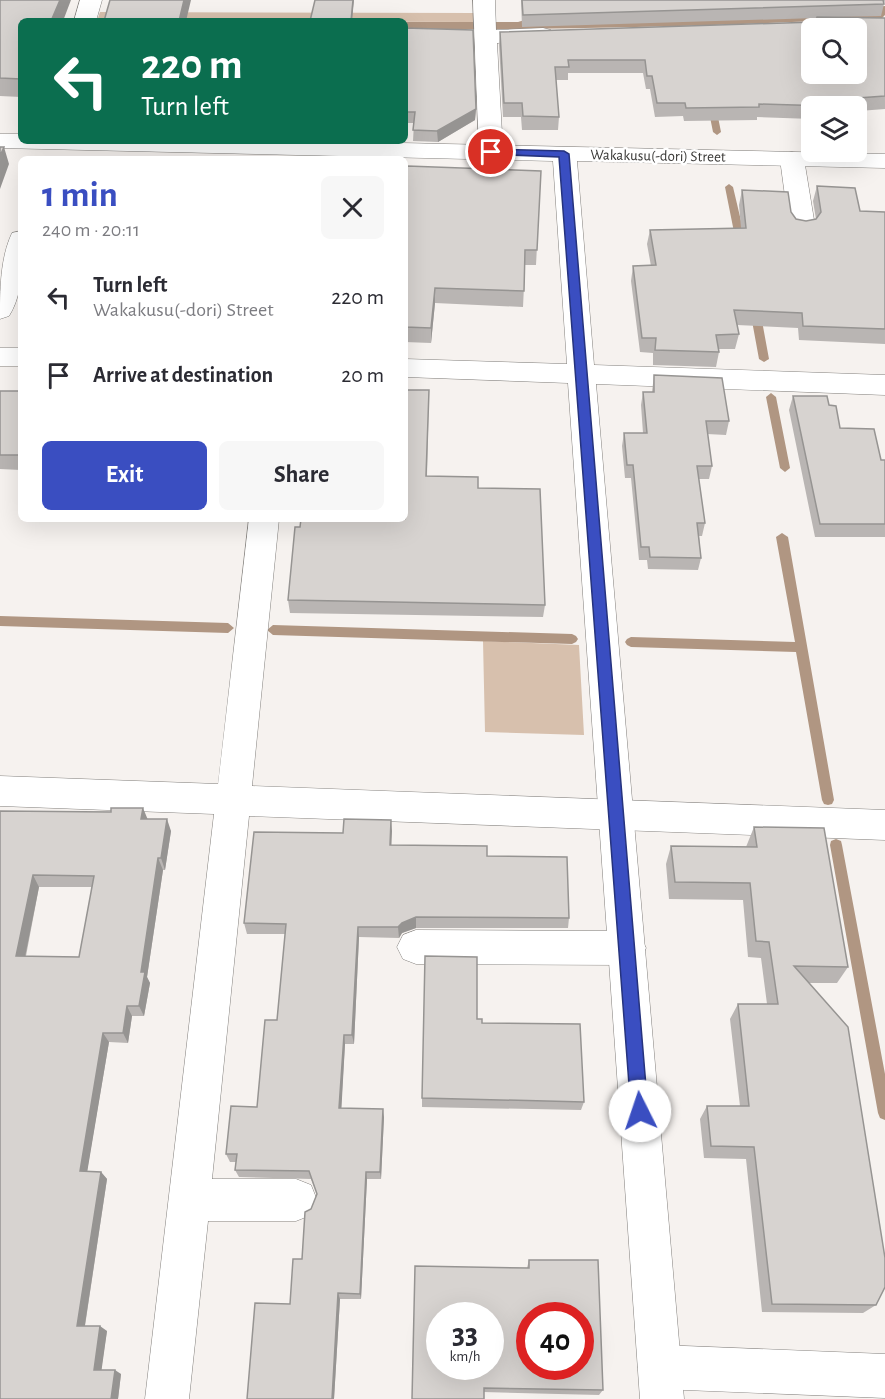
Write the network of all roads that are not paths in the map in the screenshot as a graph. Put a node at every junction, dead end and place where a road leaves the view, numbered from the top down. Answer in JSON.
{"nodes":[{"id":1,"x":485,"y":18,"type":"edge"},
{"id":2,"x":569,"y":34,"type":"edge"},
{"id":3,"x":0,"y":141,"type":"edge"},
{"id":4,"x":18,"y":143,"type":"edge"},
{"id":5,"x":24,"y":144,"type":"edge"},
{"id":6,"x":48,"y":147,"type":"edge"},
{"id":7,"x":491,"y":152,"type":"junction"},
{"id":8,"x":564,"y":154,"type":"junction"},
{"id":9,"x":792,"y":159,"type":"junction"},
{"id":10,"x":885,"y":161,"type":"edge"},
{"id":11,"x":802,"y":226,"type":"edge"},
{"id":12,"x":18,"y":249,"type":"edge"},
{"id":13,"x":0,"y":310,"type":"edge"},
{"id":14,"x":0,"y":357,"type":"edge"},
{"id":15,"x":18,"y":357,"type":"edge"},
{"id":16,"x":408,"y":368,"type":"edge"},
{"id":17,"x":582,"y":373,"type":"junction"},
{"id":18,"x":885,"y":385,"type":"edge"},
{"id":19,"x":264,"y":522,"type":"edge"},
{"id":20,"x":0,"y":791,"type":"edge"},
{"id":21,"x":234,"y":800,"type":"junction"},
{"id":22,"x":616,"y":814,"type":"junction"},
{"id":23,"x":885,"y":825,"type":"edge"},
{"id":24,"x":416,"y":947,"type":"dead end"},
{"id":25,"x":627,"y":948,"type":"junction"},
{"id":26,"x":189,"y":1200,"type":"junction"},
{"id":27,"x":296,"y":1200,"type":"dead end"},
{"id":28,"x":885,"y":1376,"type":"edge"},
{"id":29,"x":661,"y":1383,"type":"edge"},
{"id":30,"x":167,"y":1399,"type":"edge"}],
"edges":[{"from":1,"to":2,"type":"street"},
{"from":1,"to":7,"type":"street"},
{"from":3,"to":4,"type":"street","name":"Wakakusu(-dori) Street"},
{"from":5,"to":6,"type":"street","name":"Wakakusu(-dori) Street"},
{"from":6,"to":7,"type":"street","name":"Wakakusu(-dori) Street"},
{"from":7,"to":8,"type":"street","name":"Wakakusu(-dori) Street"},
{"from":8,"to":9,"type":"street","name":"Wakakusu(-dori) Street"},
{"from":8,"to":17,"type":"street"},
{"from":9,"to":10,"type":"street","name":"Wakakusu(-dori) Street"},
{"from":9,"to":11,"type":"street"},
{"from":12,"to":13,"type":"street"},
{"from":14,"to":15,"type":"street"},
{"from":16,"to":17,"type":"street"},
{"from":17,"to":18,"type":"street"},
{"from":17,"to":22,"type":"street"},
{"from":19,"to":21,"type":"street"},
{"from":20,"to":21,"type":"street"},
{"from":21,"to":22,"type":"street"},
{"from":21,"to":26,"type":"street"},
{"from":22,"to":23,"type":"street"},
{"from":22,"to":25,"type":"street"},
{"from":24,"to":25,"type":"street"},
{"from":25,"to":29,"type":"street"},
{"from":26,"to":27,"type":"street"},
{"from":26,"to":30,"type":"street"},
{"from":28,"to":29,"type":"street"}]}
